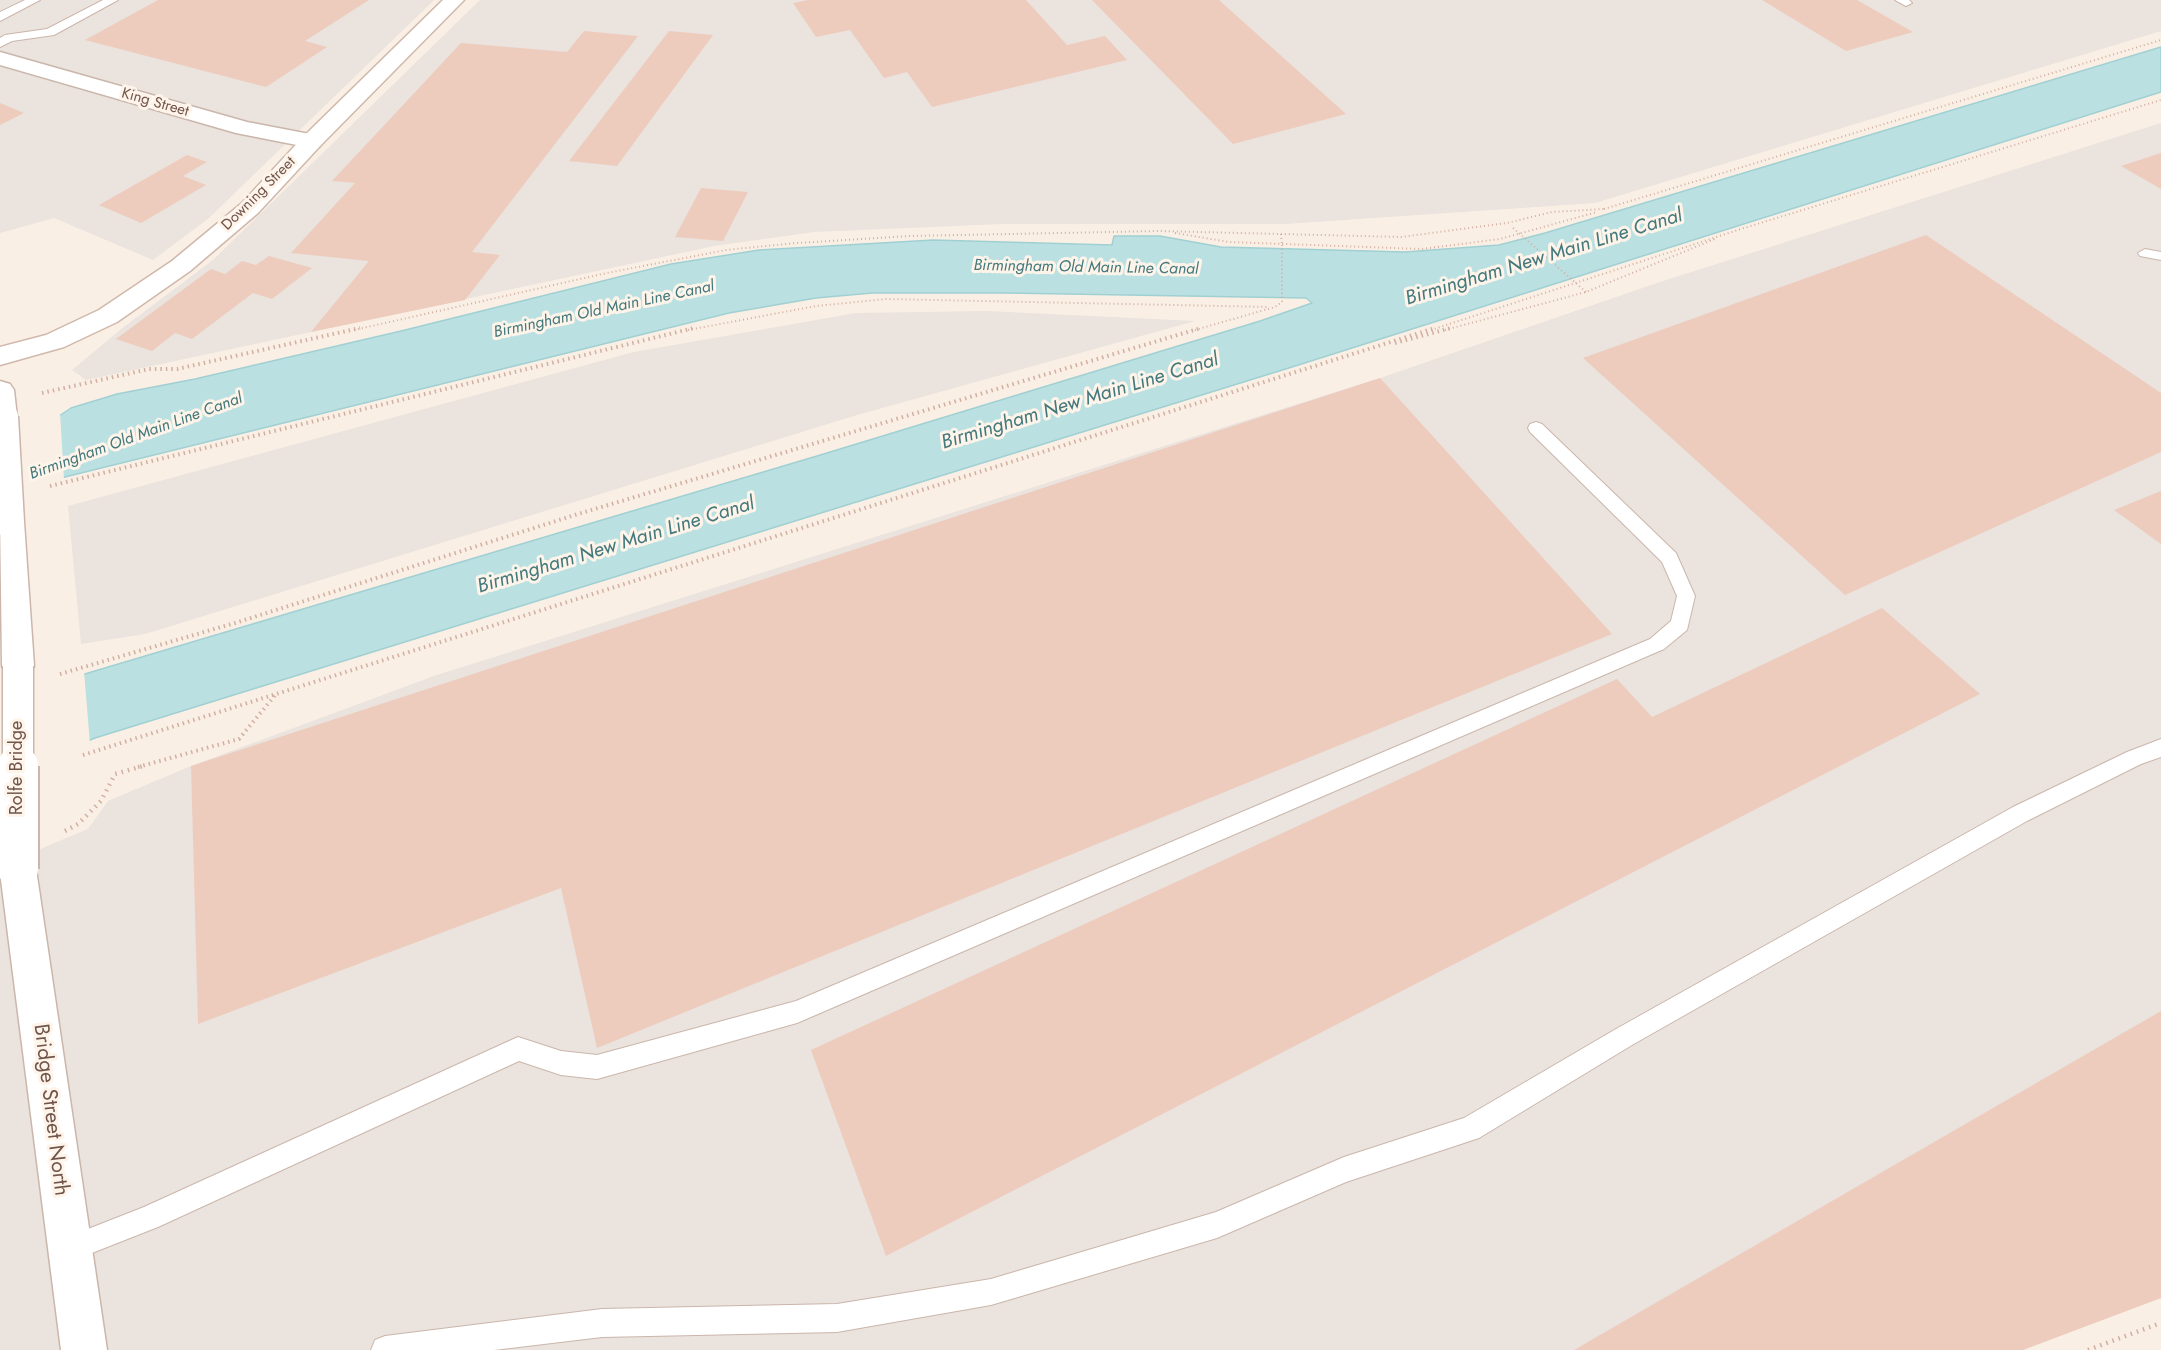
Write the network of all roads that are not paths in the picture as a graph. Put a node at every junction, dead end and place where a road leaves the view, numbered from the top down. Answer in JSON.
{"nodes":[{"id":1,"x":34,"y":0,"type":"edge"},
{"id":2,"x":112,"y":0,"type":"edge"},
{"id":3,"x":454,"y":0,"type":"edge"},
{"id":4,"x":0,"y":17,"type":"edge"},
{"id":5,"x":0,"y":23,"type":"edge"},
{"id":6,"x":4,"y":40,"type":"edge"},
{"id":7,"x":0,"y":58,"type":"edge"},
{"id":8,"x":312,"y":141,"type":"junction"},
{"id":9,"x":2145,"y":254,"type":"dead end"},
{"id":10,"x":2161,"y":256,"type":"edge"},
{"id":11,"x":0,"y":356,"type":"edge"},
{"id":12,"x":2,"y":403,"type":"edge"},
{"id":13,"x":1536,"y":428,"type":"dead end"},
{"id":14,"x":2161,"y":748,"type":"edge"},
{"id":15,"x":18,"y":863,"type":"joint"},
{"id":16,"x":69,"y":1249,"type":"junction"},
{"id":17,"x":84,"y":1350,"type":"edge"},
{"id":18,"x":385,"y":1350,"type":"edge"}],
"edges":[{"from":1,"to":4,"type":"lane"},
{"from":2,"to":6,"type":"lane"},
{"from":3,"to":8,"type":"street","name":"Downing Street"},
{"from":5,"to":6,"type":"lane"},
{"from":7,"to":8,"type":"street","name":"King Street"},
{"from":8,"to":11,"type":"street","name":"Downing Street"},
{"from":9,"to":10,"type":"lane"},
{"from":12,"to":15,"type":"street","name":"Rolfe Bridge","bridge":true},
{"from":13,"to":16,"type":"lane"},
{"from":14,"to":18,"type":"lane"},
{"from":15,"to":16,"type":"street","name":"Bridge Street North"},
{"from":16,"to":17,"type":"street","name":"Bridge Street North"}]}
